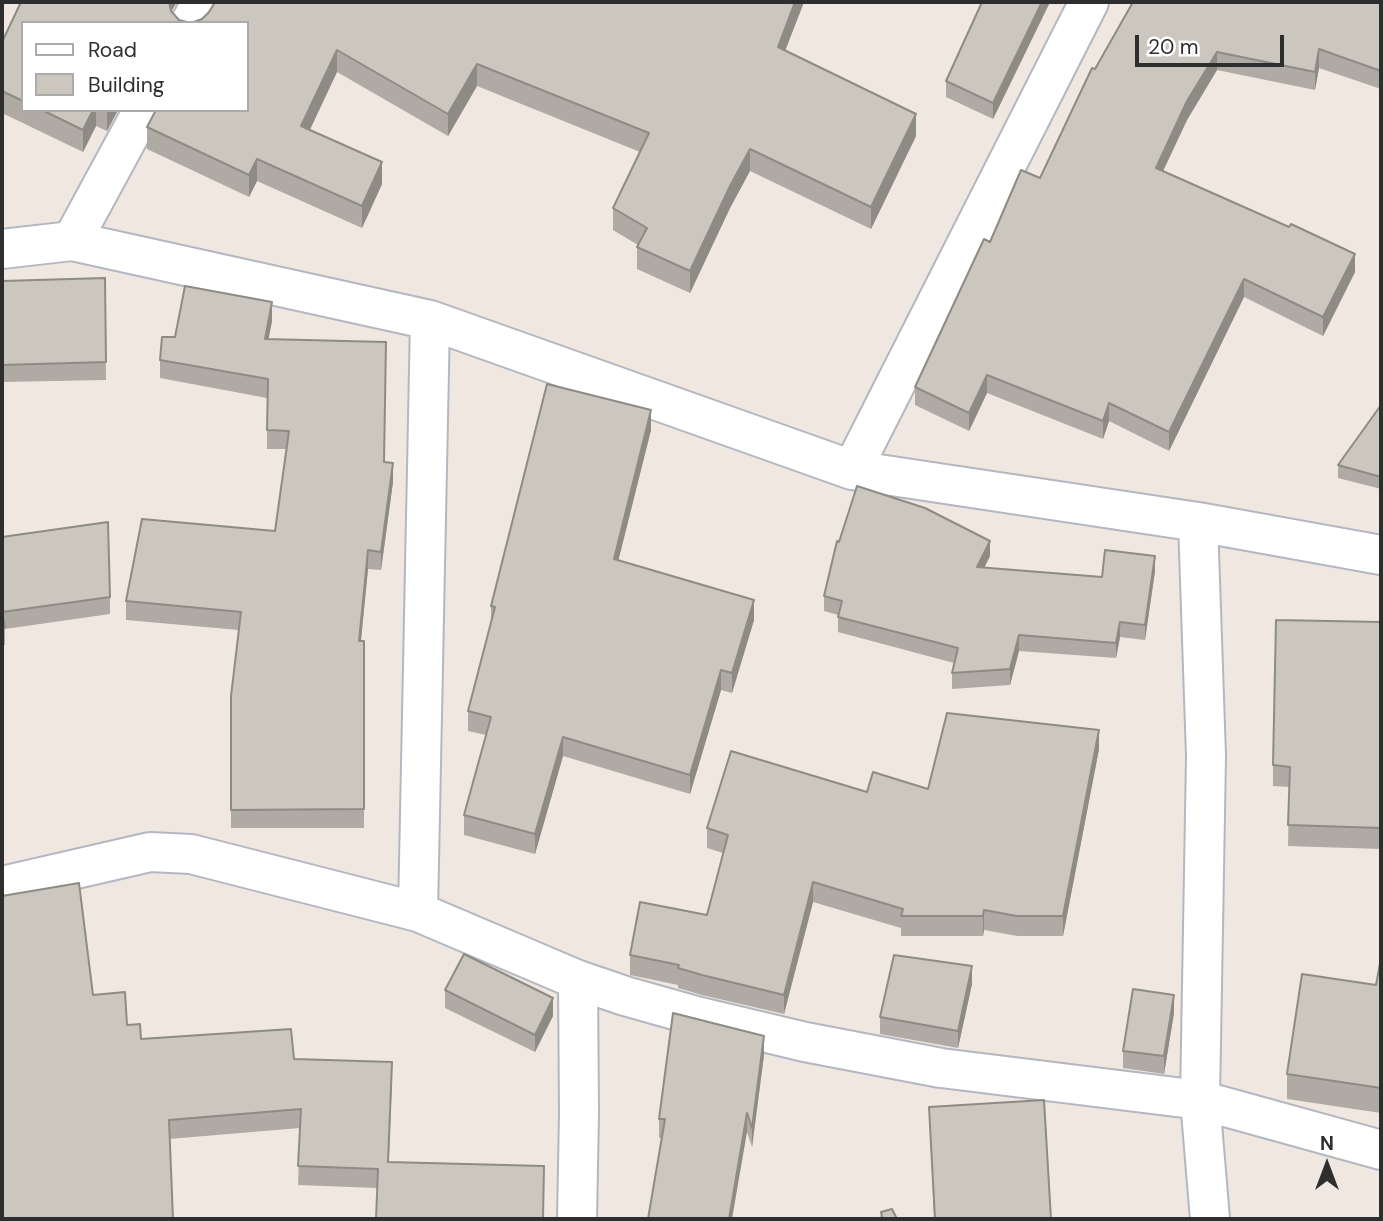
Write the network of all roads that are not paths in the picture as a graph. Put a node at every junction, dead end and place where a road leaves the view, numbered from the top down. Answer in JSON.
{"nodes":[{"id":1,"x":202,"y":2,"type":"edge"},
{"id":2,"x":1089,"y":2,"type":"edge"},
{"id":3,"x":191,"y":21,"type":"edge"},
{"id":4,"x":142,"y":112,"type":"edge"},
{"id":5,"x":72,"y":241,"type":"junction"},
{"id":6,"x":2,"y":249,"type":"edge"},
{"id":7,"x":430,"y":320,"type":"junction"},
{"id":8,"x":852,"y":470,"type":"junction"},
{"id":9,"x":1198,"y":523,"type":"junction"},
{"id":10,"x":1381,"y":555,"type":"edge"},
{"id":11,"x":2,"y":886,"type":"edge"},
{"id":12,"x":418,"y":912,"type":"junction"},
{"id":13,"x":578,"y":980,"type":"junction"},
{"id":14,"x":1200,"y":1100,"type":"junction"},
{"id":15,"x":1381,"y":1150,"type":"edge"},
{"id":16,"x":577,"y":1219,"type":"edge"},
{"id":17,"x":1210,"y":1219,"type":"edge"}],
"edges":[{"from":1,"to":3,"type":"street"},
{"from":2,"to":8,"type":"street"},
{"from":4,"to":5,"type":"street"},
{"from":5,"to":6,"type":"street"},
{"from":5,"to":7,"type":"street"},
{"from":7,"to":8,"type":"street"},
{"from":7,"to":12,"type":"street"},
{"from":8,"to":9,"type":"street"},
{"from":9,"to":10,"type":"street"},
{"from":9,"to":14,"type":"street"},
{"from":11,"to":12,"type":"street"},
{"from":12,"to":13,"type":"street"},
{"from":13,"to":14,"type":"street"},
{"from":13,"to":16,"type":"street"},
{"from":14,"to":15,"type":"street"},
{"from":14,"to":17,"type":"street"}]}
